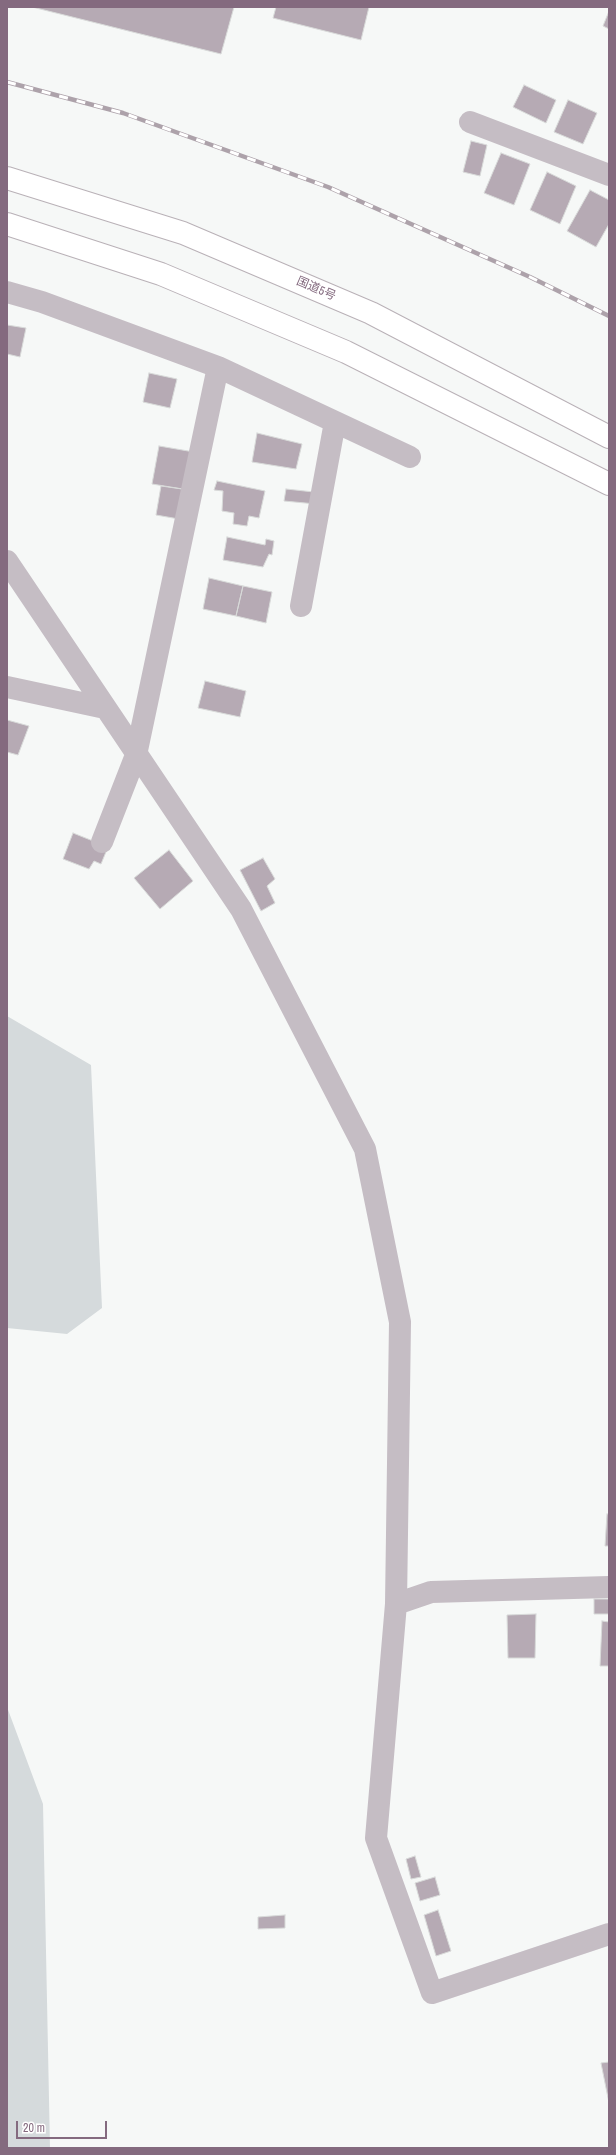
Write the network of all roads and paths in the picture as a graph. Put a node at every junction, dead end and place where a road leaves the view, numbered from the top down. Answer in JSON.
{"nodes":[{"id":1,"x":470,"y":122,"type":"dead end"},
{"id":2,"x":609,"y":175,"type":"edge"},
{"id":3,"x":7,"y":178,"type":"edge"},
{"id":4,"x":7,"y":224,"type":"edge"},
{"id":5,"x":7,"y":292,"type":"edge"},
{"id":6,"x":218,"y":367,"type":"junction"},
{"id":7,"x":335,"y":422,"type":"junction"},
{"id":8,"x":609,"y":437,"type":"edge"},
{"id":9,"x":410,"y":457,"type":"dead end"},
{"id":10,"x":609,"y":484,"type":"edge"},
{"id":11,"x":7,"y":561,"type":"edge"},
{"id":12,"x":301,"y":606,"type":"dead end"},
{"id":13,"x":7,"y":687,"type":"edge"},
{"id":14,"x":105,"y":708,"type":"junction"},
{"id":15,"x":136,"y":755,"type":"junction"},
{"id":16,"x":102,"y":842,"type":"dead end"},
{"id":17,"x":609,"y":1587,"type":"edge"},
{"id":18,"x":396,"y":1604,"type":"junction"},
{"id":19,"x":609,"y":1934,"type":"edge"}],
"edges":[{"from":1,"to":2,"type":"street"},
{"from":3,"to":8,"type":"highway","name":"国道5号"},
{"from":4,"to":10,"type":"highway"},
{"from":5,"to":6,"type":"street"},
{"from":6,"to":7,"type":"street"},
{"from":6,"to":15,"type":"street"},
{"from":7,"to":9,"type":"street"},
{"from":7,"to":12,"type":"street"},
{"from":11,"to":14,"type":"street"},
{"from":13,"to":14,"type":"street"},
{"from":14,"to":15,"type":"street"},
{"from":15,"to":16,"type":"street"},
{"from":15,"to":18,"type":"street"},
{"from":17,"to":18,"type":"street"},
{"from":18,"to":19,"type":"street"}]}
